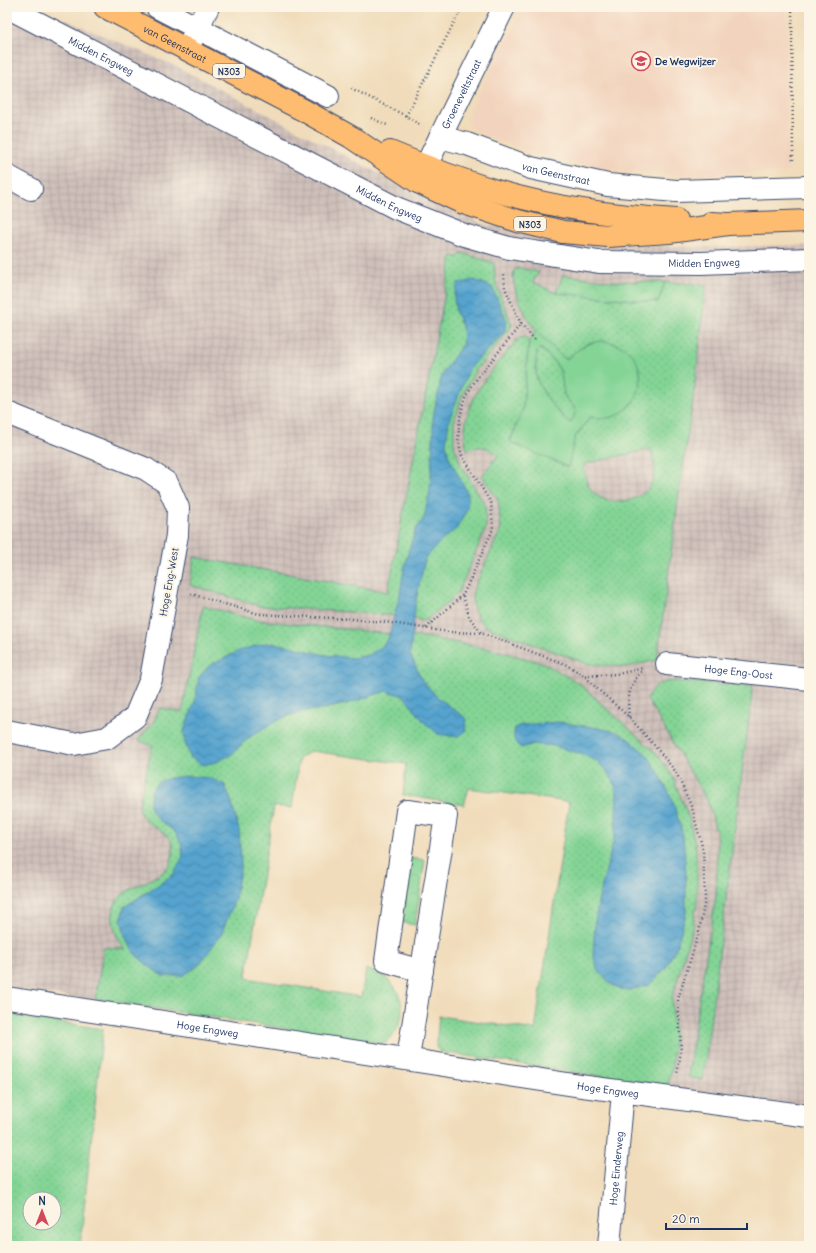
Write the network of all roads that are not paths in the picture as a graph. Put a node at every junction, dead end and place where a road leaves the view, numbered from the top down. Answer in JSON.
{"nodes":[{"id":1,"x":7,"y":7,"type":"edge"},
{"id":2,"x":105,"y":7,"type":"edge"},
{"id":3,"x":156,"y":7,"type":"edge"},
{"id":4,"x":208,"y":7,"type":"edge"},
{"id":5,"x":504,"y":7,"type":"edge"},
{"id":6,"x":197,"y":28,"type":"junction"},
{"id":7,"x":186,"y":49,"type":"junction"},
{"id":8,"x":322,"y":93,"type":"road end"},
{"id":9,"x":440,"y":137,"type":"junction"},
{"id":10,"x":422,"y":174,"type":"junction"},
{"id":11,"x":7,"y":176,"type":"edge"},
{"id":12,"x":801,"y":187,"type":"edge"},
{"id":13,"x":31,"y":188,"type":"dead end"},
{"id":14,"x":809,"y":221,"type":"edge"},
{"id":15,"x":809,"y":259,"type":"edge"},
{"id":16,"x":7,"y":414,"type":"edge"},
{"id":17,"x":667,"y":664,"type":"road end"},
{"id":18,"x":809,"y":679,"type":"edge"},
{"id":19,"x":7,"y":731,"type":"edge"},
{"id":20,"x":422,"y":971,"type":"junction"},
{"id":21,"x":7,"y":998,"type":"edge"},
{"id":22,"x":408,"y":1058,"type":"junction"},
{"id":23,"x":623,"y":1092,"type":"junction"},
{"id":24,"x":809,"y":1116,"type":"edge"},
{"id":25,"x":609,"y":1246,"type":"edge"}],
"edges":[{"from":1,"to":15,"type":"street","name":"Midden Engweg"},
{"from":2,"to":7,"type":"main road","name":"van Geenstraat","number":"N303"},
{"from":3,"to":6,"type":"street"},
{"from":4,"to":6,"type":"street"},
{"from":5,"to":9,"type":"street","name":"Groeneveltstraat"},
{"from":6,"to":7,"type":"street"},
{"from":6,"to":8,"type":"street"},
{"from":7,"to":10,"type":"main road","name":"van Geenstraat","number":"N303"},
{"from":9,"to":10,"type":"street","name":"Groeneveltstraat"},
{"from":9,"to":12,"type":"street","name":"van Geenstraat"},
{"from":10,"to":14,"type":"main road","name":"van Geenstraat","number":"N303"},
{"from":11,"to":13,"type":"street"},
{"from":16,"to":19,"type":"street","name":"Hoge Eng-West"},
{"from":17,"to":18,"type":"street","name":"Hoge Eng-Oost"},
{"from":20,"to":20,"type":"street"},
{"from":20,"to":22,"type":"street"},
{"from":21,"to":22,"type":"street","name":"Hoge Engweg"},
{"from":22,"to":23,"type":"street","name":"Hoge Engweg"},
{"from":23,"to":24,"type":"street","name":"Hoge Engweg"},
{"from":23,"to":25,"type":"street","name":"Hoge Einderweg"}]}
